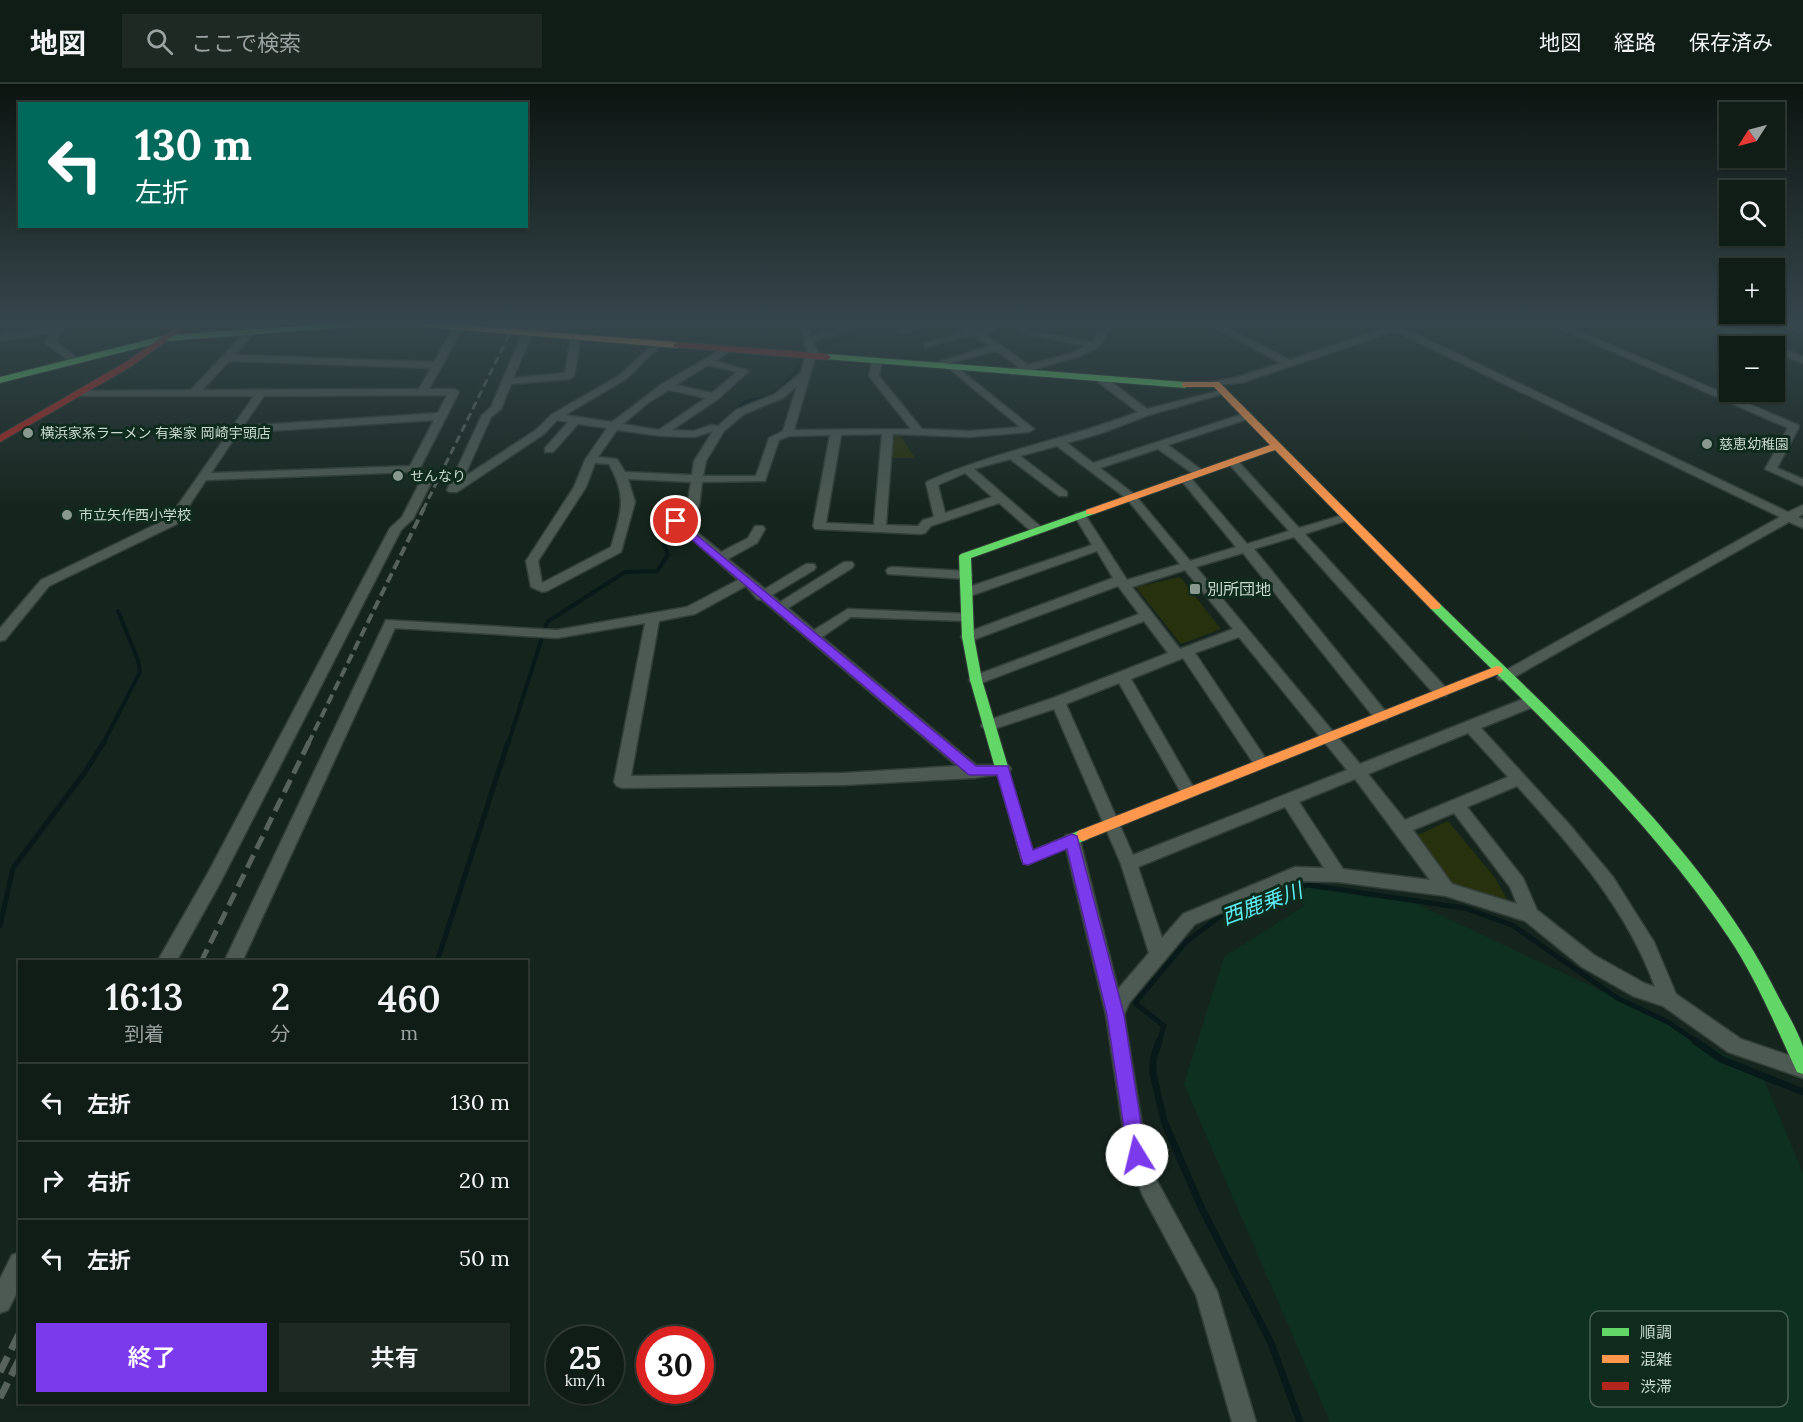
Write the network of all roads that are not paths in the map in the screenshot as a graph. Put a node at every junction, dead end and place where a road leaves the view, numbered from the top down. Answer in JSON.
{"nodes":[{"id":1,"x":73,"y":387,"type":"edge"},
{"id":2,"x":89,"y":387,"type":"edge"},
{"id":3,"x":198,"y":387,"type":"edge"},
{"id":4,"x":424,"y":387,"type":"edge"},
{"id":5,"x":504,"y":387,"type":"edge"},
{"id":6,"x":605,"y":387,"type":"edge"},
{"id":7,"x":664,"y":387,"type":"edge"},
{"id":8,"x":672,"y":387,"type":"edge"},
{"id":9,"x":725,"y":387,"type":"edge"},
{"id":10,"x":789,"y":387,"type":"edge"},
{"id":11,"x":801,"y":387,"type":"edge"},
{"id":12,"x":883,"y":387,"type":"edge"},
{"id":13,"x":978,"y":387,"type":"edge"},
{"id":14,"x":1112,"y":387,"type":"edge"},
{"id":15,"x":1218,"y":387,"type":"edge"},
{"id":16,"x":1219,"y":387,"type":"edge"},
{"id":17,"x":1522,"y":387,"type":"edge"},
{"id":18,"x":1702,"y":387,"type":"edge"},
{"id":19,"x":261,"y":392,"type":"junction"},
{"id":20,"x":422,"y":392,"type":"junction"},
{"id":21,"x":80,"y":393,"type":"junction"},
{"id":22,"x":193,"y":393,"type":"junction"},
{"id":23,"x":714,"y":397,"type":"junction"},
{"id":24,"x":1145,"y":413,"type":"junction"},
{"id":25,"x":441,"y":416,"type":"junction"},
{"id":26,"x":1247,"y":416,"type":"junction"},
{"id":27,"x":555,"y":417,"type":"junction"},
{"id":28,"x":576,"y":420,"type":"junction"},
{"id":29,"x":614,"y":426,"type":"junction"},
{"id":30,"x":715,"y":428,"type":"junction"},
{"id":31,"x":233,"y":430,"type":"junction"},
{"id":32,"x":836,"y":431,"type":"junction"},
{"id":33,"x":888,"y":431,"type":"junction"},
{"id":34,"x":0,"y":432,"type":"edge"},
{"id":35,"x":919,"y":432,"type":"junction"},
{"id":36,"x":661,"y":433,"type":"junction"},
{"id":37,"x":788,"y":433,"type":"junction"},
{"id":38,"x":0,"y":439,"type":"edge"},
{"id":39,"x":1057,"y":441,"type":"junction"},
{"id":40,"x":1160,"y":445,"type":"junction"},
{"id":41,"x":1276,"y":446,"type":"junction"},
{"id":42,"x":549,"y":450,"type":"dead end"},
{"id":43,"x":1012,"y":454,"type":"junction"},
{"id":44,"x":591,"y":460,"type":"junction"},
{"id":45,"x":1233,"y":462,"type":"junction"},
{"id":46,"x":1091,"y":467,"type":"junction"},
{"id":47,"x":966,"y":468,"type":"junction"},
{"id":48,"x":414,"y":469,"type":"junction"},
{"id":49,"x":1199,"y":473,"type":"junction"},
{"id":50,"x":621,"y":475,"type":"junction"},
{"id":51,"x":202,"y":477,"type":"junction"},
{"id":52,"x":1185,"y":478,"type":"junction"},
{"id":53,"x":698,"y":479,"type":"junction"},
{"id":54,"x":1803,"y":483,"type":"edge"},
{"id":55,"x":1063,"y":494,"type":"dead end"},
{"id":56,"x":1131,"y":497,"type":"junction"},
{"id":57,"x":1001,"y":498,"type":"junction"},
{"id":58,"x":1803,"y":509,"type":"edge"},
{"id":59,"x":1080,"y":515,"type":"junction"},
{"id":60,"x":1347,"y":517,"type":"junction"},
{"id":61,"x":1788,"y":517,"type":"junction"},
{"id":62,"x":940,"y":518,"type":"junction"},
{"id":63,"x":1803,"y":524,"type":"edge"},
{"id":64,"x":759,"y":529,"type":"dead end"},
{"id":65,"x":880,"y":529,"type":"junction"},
{"id":66,"x":1037,"y":530,"type":"junction"},
{"id":67,"x":1296,"y":533,"type":"junction"},
{"id":68,"x":1100,"y":546,"type":"junction"},
{"id":69,"x":1245,"y":548,"type":"junction"},
{"id":70,"x":720,"y":558,"type":"junction"},
{"id":71,"x":848,"y":565,"type":"dead end"},
{"id":72,"x":1188,"y":566,"type":"junction"},
{"id":73,"x":810,"y":567,"type":"dead end"},
{"id":74,"x":892,"y":571,"type":"dead end"},
{"id":75,"x":966,"y":575,"type":"junction"},
{"id":76,"x":746,"y":581,"type":"junction"},
{"id":77,"x":1123,"y":582,"type":"junction"},
{"id":78,"x":968,"y":592,"type":"junction"},
{"id":79,"x":762,"y":596,"type":"junction"},
{"id":80,"x":778,"y":609,"type":"junction"},
{"id":81,"x":1148,"y":615,"type":"junction"},
{"id":82,"x":966,"y":616,"type":"junction"},
{"id":83,"x":653,"y":618,"type":"junction"},
{"id":84,"x":1242,"y":631,"type":"junction"},
{"id":85,"x":0,"y":637,"type":"edge"},
{"id":86,"x":812,"y":637,"type":"junction"},
{"id":87,"x":968,"y":637,"type":"junction"},
{"id":88,"x":1181,"y":653,"type":"junction"},
{"id":89,"x":1501,"y":673,"type":"junction"},
{"id":90,"x":1123,"y":677,"type":"junction"},
{"id":91,"x":976,"y":681,"type":"junction"},
{"id":92,"x":1441,"y":692,"type":"junction"},
{"id":93,"x":1058,"y":702,"type":"junction"},
{"id":94,"x":1528,"y":703,"type":"junction"},
{"id":95,"x":1381,"y":716,"type":"junction"},
{"id":96,"x":988,"y":726,"type":"junction"},
{"id":97,"x":1470,"y":726,"type":"junction"},
{"id":98,"x":1329,"y":736,"type":"junction"},
{"id":99,"x":1261,"y":763,"type":"junction"},
{"id":100,"x":1003,"y":769,"type":"junction"},
{"id":101,"x":1356,"y":771,"type":"junction"},
{"id":102,"x":974,"y":772,"type":"junction"},
{"id":103,"x":1519,"y":779,"type":"junction"},
{"id":104,"x":1188,"y":792,"type":"junction"},
{"id":105,"x":1289,"y":800,"type":"junction"},
{"id":106,"x":1456,"y":806,"type":"junction"},
{"id":107,"x":1111,"y":822,"type":"junction"},
{"id":108,"x":1402,"y":828,"type":"junction"},
{"id":109,"x":1072,"y":840,"type":"junction"},
{"id":110,"x":1129,"y":864,"type":"junction"},
{"id":111,"x":1338,"y":875,"type":"junction"},
{"id":112,"x":1446,"y":889,"type":"junction"},
{"id":113,"x":1531,"y":915,"type":"junction"},
{"id":114,"x":1158,"y":953,"type":"junction"},
{"id":115,"x":167,"y":960,"type":"edge"},
{"id":116,"x":234,"y":960,"type":"edge"},
{"id":117,"x":1669,"y":1000,"type":"junction"},
{"id":118,"x":1115,"y":1015,"type":"junction"},
{"id":119,"x":1803,"y":1068,"type":"edge"},
{"id":120,"x":18,"y":1267,"type":"edge"},
{"id":121,"x":0,"y":1302,"type":"edge"},
{"id":122,"x":1244,"y":1422,"type":"edge"}],
"edges":[{"from":1,"to":34,"type":"main road"},
{"from":2,"to":21,"type":"main road"},
{"from":3,"to":22,"type":"street"},
{"from":4,"to":20,"type":"street"},
{"from":5,"to":27,"type":"street"},
{"from":6,"to":27,"type":"street"},
{"from":7,"to":29,"type":"street"},
{"from":8,"to":23,"type":"street"},
{"from":9,"to":23,"type":"street"},
{"from":10,"to":30,"type":"street"},
{"from":11,"to":37,"type":"street"},
{"from":12,"to":35,"type":"street"},
{"from":13,"to":35,"type":"street"},
{"from":14,"to":24,"type":"street"},
{"from":15,"to":24,"type":"street"},
{"from":16,"to":26,"type":"main road"},
{"from":17,"to":61,"type":"street"},
{"from":18,"to":54,"type":"street"},
{"from":19,"to":20,"type":"street"},
{"from":19,"to":22,"type":"street"},
{"from":19,"to":31,"type":"street"},
{"from":20,"to":25,"type":"street"},
{"from":21,"to":22,"type":"street"},
{"from":21,"to":38,"type":"main road"},
{"from":23,"to":36,"type":"street"},
{"from":24,"to":39,"type":"street"},
{"from":25,"to":31,"type":"street"},
{"from":25,"to":48,"type":"street"},
{"from":26,"to":40,"type":"street"},
{"from":26,"to":41,"type":"main road"},
{"from":27,"to":28,"type":"street"},
{"from":28,"to":29,"type":"street"},
{"from":28,"to":42,"type":"street"},
{"from":29,"to":36,"type":"street"},
{"from":29,"to":44,"type":"street"},
{"from":30,"to":36,"type":"street"},
{"from":30,"to":53,"type":"street"},
{"from":31,"to":51,"type":"street"},
{"from":32,"to":33,"type":"street"},
{"from":32,"to":37,"type":"street"},
{"from":32,"to":65,"type":"street"},
{"from":33,"to":35,"type":"street"},
{"from":33,"to":65,"type":"street"},
{"from":37,"to":53,"type":"street"},
{"from":39,"to":43,"type":"street"},
{"from":39,"to":46,"type":"street"},
{"from":40,"to":46,"type":"street"},
{"from":40,"to":49,"type":"street"},
{"from":41,"to":45,"type":"main road"},
{"from":41,"to":60,"type":"main road"},
{"from":43,"to":47,"type":"street"},
{"from":43,"to":55,"type":"street"},
{"from":44,"to":50,"type":"street"},
{"from":44,"to":50,"type":"street"},
{"from":45,"to":49,"type":"main road"},
{"from":45,"to":67,"type":"street"},
{"from":46,"to":56,"type":"street"},
{"from":47,"to":57,"type":"street"},
{"from":47,"to":62,"type":"street"},
{"from":48,"to":51,"type":"street"},
{"from":48,"to":115,"type":"street"},
{"from":49,"to":52,"type":"main road"},
{"from":50,"to":53,"type":"street"},
{"from":51,"to":85,"type":"street"},
{"from":52,"to":56,"type":"main road"},
{"from":52,"to":69,"type":"street"},
{"from":53,"to":70,"type":"street"},
{"from":56,"to":59,"type":"main road"},
{"from":56,"to":72,"type":"street"},
{"from":57,"to":62,"type":"street"},
{"from":57,"to":66,"type":"street"},
{"from":58,"to":61,"type":"street"},
{"from":59,"to":66,"type":"main road"},
{"from":59,"to":68,"type":"street"},
{"from":60,"to":67,"type":"street"},
{"from":60,"to":89,"type":"main road"},
{"from":61,"to":63,"type":"street"},
{"from":61,"to":89,"type":"street"},
{"from":62,"to":65,"type":"street"},
{"from":64,"to":70,"type":"street"},
{"from":66,"to":75,"type":"main road"},
{"from":67,"to":69,"type":"street"},
{"from":67,"to":92,"type":"street"},
{"from":68,"to":77,"type":"street"},
{"from":68,"to":78,"type":"street"},
{"from":69,"to":72,"type":"street"},
{"from":69,"to":95,"type":"street"},
{"from":70,"to":76,"type":"street"},
{"from":71,"to":80,"type":"street"},
{"from":72,"to":77,"type":"street"},
{"from":72,"to":84,"type":"street"},
{"from":73,"to":79,"type":"street"},
{"from":74,"to":75,"type":"street"},
{"from":75,"to":78,"type":"main road"},
{"from":76,"to":79,"type":"street"},
{"from":76,"to":83,"type":"street"},
{"from":77,"to":81,"type":"street"},
{"from":77,"to":87,"type":"street"},
{"from":78,"to":82,"type":"main road"},
{"from":79,"to":80,"type":"street"},
{"from":80,"to":86,"type":"street"},
{"from":81,"to":88,"type":"street"},
{"from":81,"to":91,"type":"street"},
{"from":82,"to":86,"type":"street"},
{"from":82,"to":87,"type":"main road"},
{"from":83,"to":102,"type":"street"},
{"from":83,"to":116,"type":"street"},
{"from":84,"to":88,"type":"street"},
{"from":84,"to":98,"type":"street"},
{"from":86,"to":102,"type":"street"},
{"from":87,"to":91,"type":"main road"},
{"from":88,"to":90,"type":"street"},
{"from":88,"to":99,"type":"street"},
{"from":89,"to":92,"type":"main road"},
{"from":89,"to":94,"type":"main road"},
{"from":90,"to":93,"type":"street"},
{"from":90,"to":104,"type":"street"},
{"from":91,"to":96,"type":"main road"},
{"from":92,"to":95,"type":"main road"},
{"from":93,"to":96,"type":"street"},
{"from":93,"to":107,"type":"street"},
{"from":94,"to":97,"type":"street"},
{"from":94,"to":119,"type":"main road"},
{"from":95,"to":98,"type":"main road"},
{"from":96,"to":100,"type":"main road"},
{"from":97,"to":101,"type":"street"},
{"from":97,"to":103,"type":"street"},
{"from":98,"to":99,"type":"main road"},
{"from":98,"to":101,"type":"street"},
{"from":99,"to":104,"type":"main road"},
{"from":100,"to":102,"type":"street"},
{"from":100,"to":109,"type":"main road"},
{"from":101,"to":105,"type":"street"},
{"from":101,"to":108,"type":"street"},
{"from":103,"to":106,"type":"street"},
{"from":103,"to":117,"type":"street"},
{"from":104,"to":107,"type":"main road"},
{"from":105,"to":110,"type":"street"},
{"from":105,"to":111,"type":"street"},
{"from":106,"to":108,"type":"street"},
{"from":106,"to":113,"type":"street"},
{"from":107,"to":109,"type":"main road"},
{"from":107,"to":110,"type":"street"},
{"from":108,"to":112,"type":"street"},
{"from":109,"to":118,"type":"street"},
{"from":110,"to":114,"type":"street"},
{"from":111,"to":112,"type":"street"},
{"from":111,"to":114,"type":"street"},
{"from":112,"to":113,"type":"street"},
{"from":113,"to":117,"type":"street"},
{"from":114,"to":118,"type":"street"},
{"from":117,"to":119,"type":"street"},
{"from":118,"to":122,"type":"street"},
{"from":120,"to":121,"type":"street"}]}
